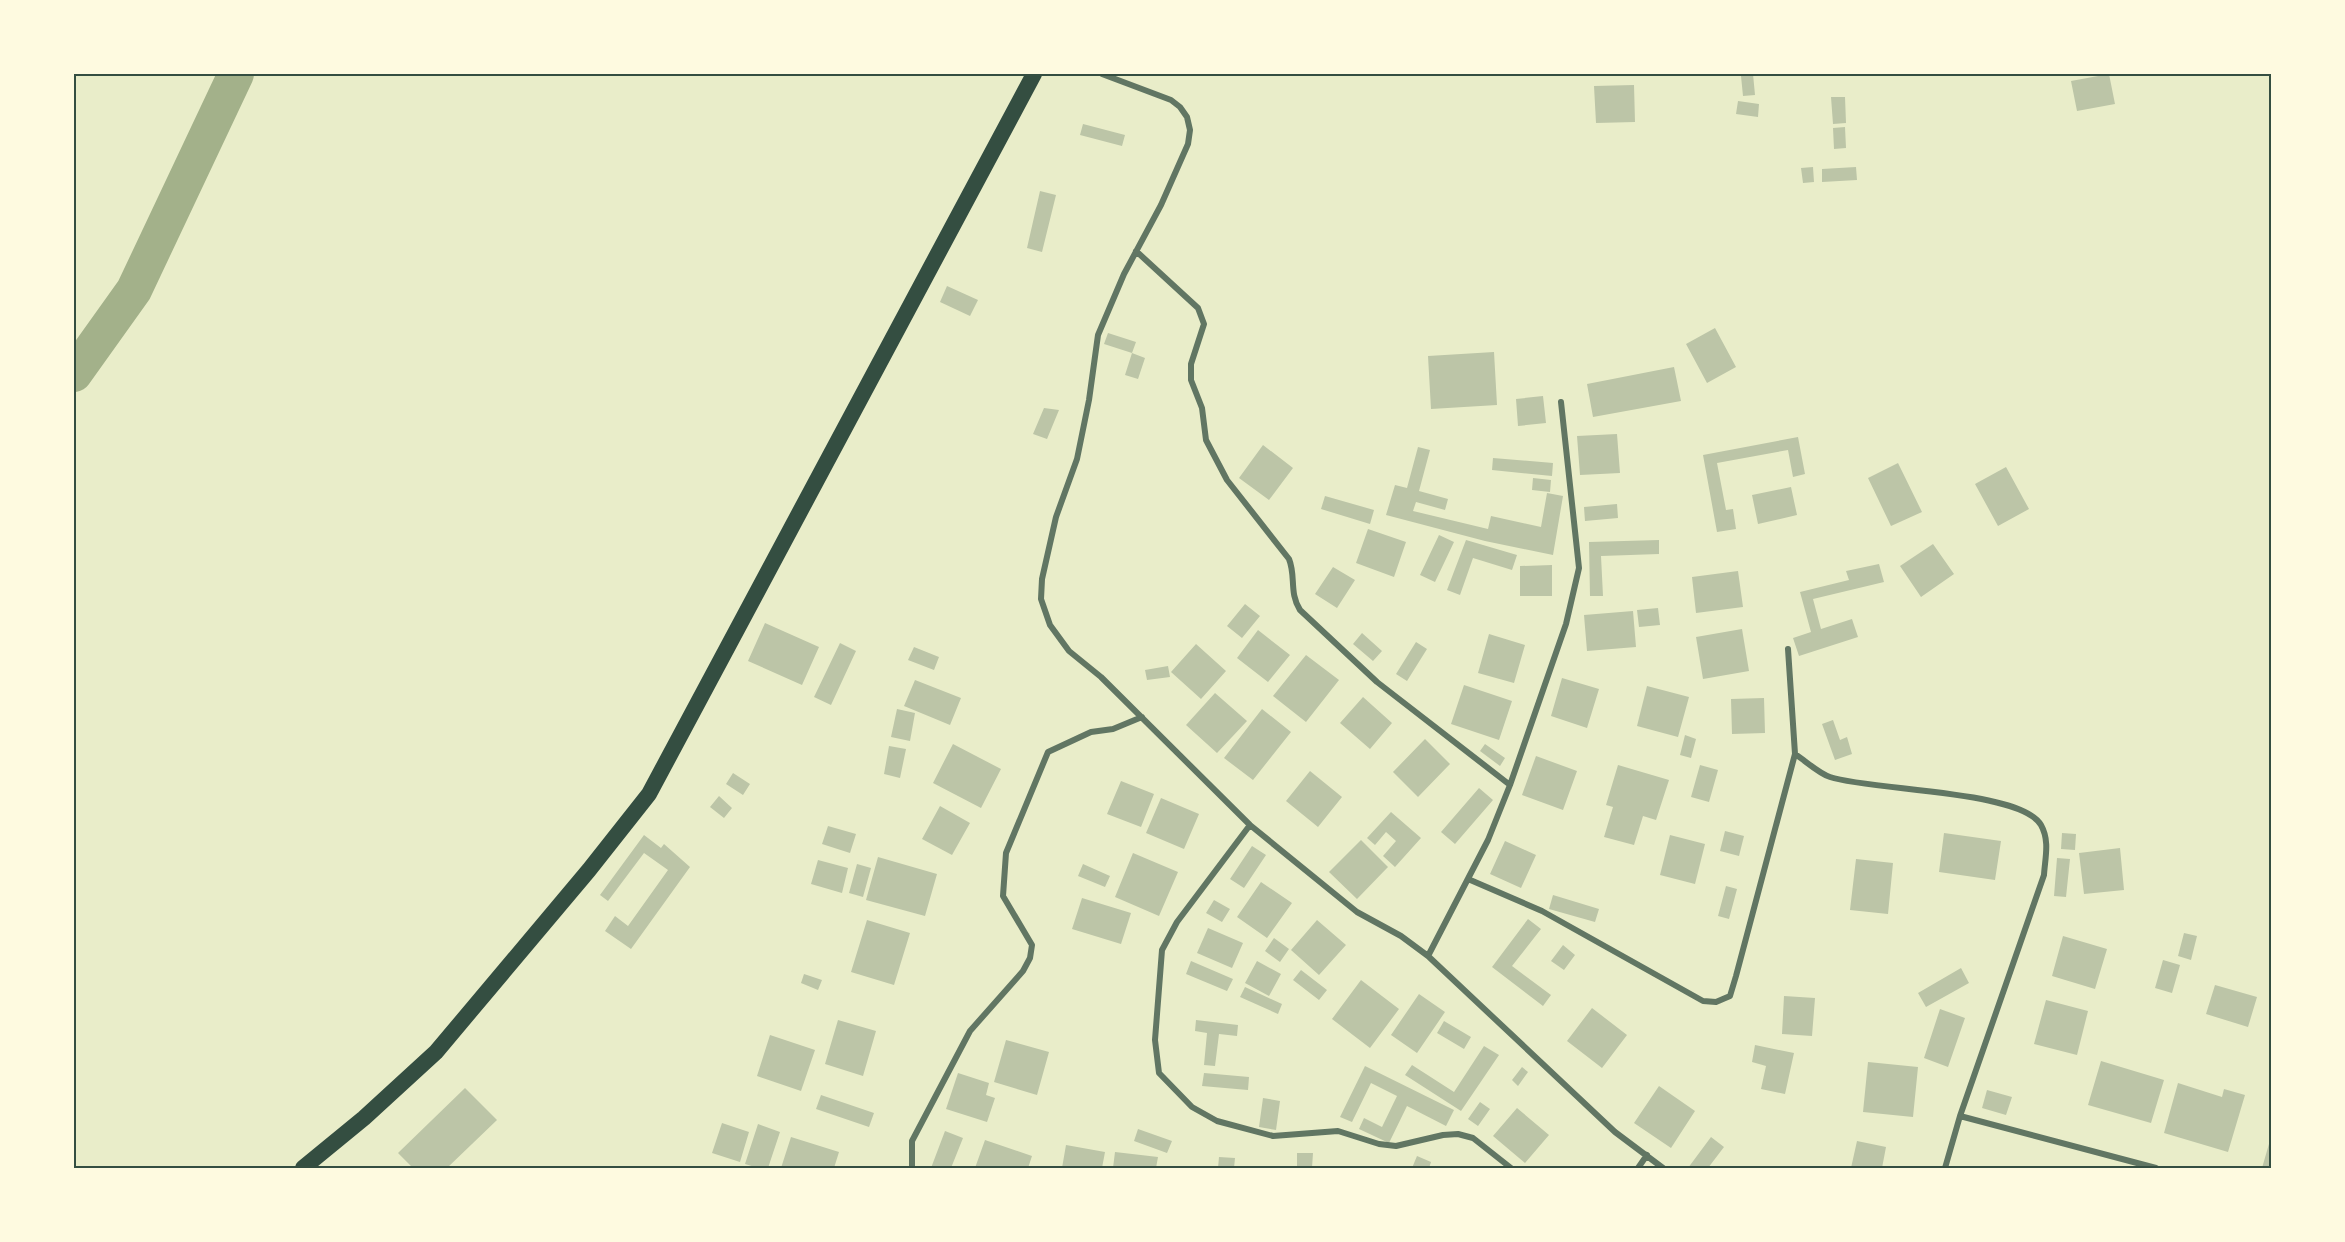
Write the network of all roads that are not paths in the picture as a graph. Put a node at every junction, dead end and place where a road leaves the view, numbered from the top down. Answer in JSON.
{"nodes":[{"id":1,"x":1034,"y":74,"type":"edge"},
{"id":2,"x":1102,"y":74,"type":"edge"},
{"id":3,"x":1136,"y":251,"type":"junction"},
{"id":4,"x":1561,"y":402,"type":"dead end"},
{"id":5,"x":1788,"y":649,"type":"dead end"},
{"id":6,"x":1142,"y":717,"type":"junction"},
{"id":7,"x":1795,"y":754,"type":"junction"},
{"id":8,"x":1510,"y":785,"type":"junction"},
{"id":9,"x":1250,"y":825,"type":"junction"},
{"id":10,"x":1468,"y":879,"type":"junction"},
{"id":11,"x":1428,"y":956,"type":"junction"},
{"id":12,"x":1960,"y":1116,"type":"junction"},
{"id":13,"x":1647,"y":1155,"type":"junction"},
{"id":14,"x":303,"y":1168,"type":"edge"},
{"id":15,"x":912,"y":1168,"type":"edge"},
{"id":16,"x":1512,"y":1168,"type":"edge"},
{"id":17,"x":1638,"y":1168,"type":"edge"},
{"id":18,"x":1663,"y":1168,"type":"edge"},
{"id":19,"x":1945,"y":1168,"type":"edge"},
{"id":20,"x":2156,"y":1168,"type":"edge"}],
"edges":[{"from":1,"to":14,"type":"highway"},
{"from":2,"to":3,"type":"street"},
{"from":3,"to":6,"type":"street"},
{"from":3,"to":8,"type":"street"},
{"from":4,"to":8,"type":"street"},
{"from":5,"to":7,"type":"street"},
{"from":6,"to":9,"type":"street"},
{"from":6,"to":15,"type":"street"},
{"from":7,"to":10,"type":"street"},
{"from":7,"to":12,"type":"street"},
{"from":8,"to":10,"type":"street"},
{"from":9,"to":11,"type":"street"},
{"from":9,"to":16,"type":"street"},
{"from":10,"to":11,"type":"street"},
{"from":11,"to":13,"type":"street"},
{"from":12,"to":19,"type":"street"},
{"from":12,"to":20,"type":"street"},
{"from":13,"to":17,"type":"street"},
{"from":13,"to":18,"type":"street"}]}
